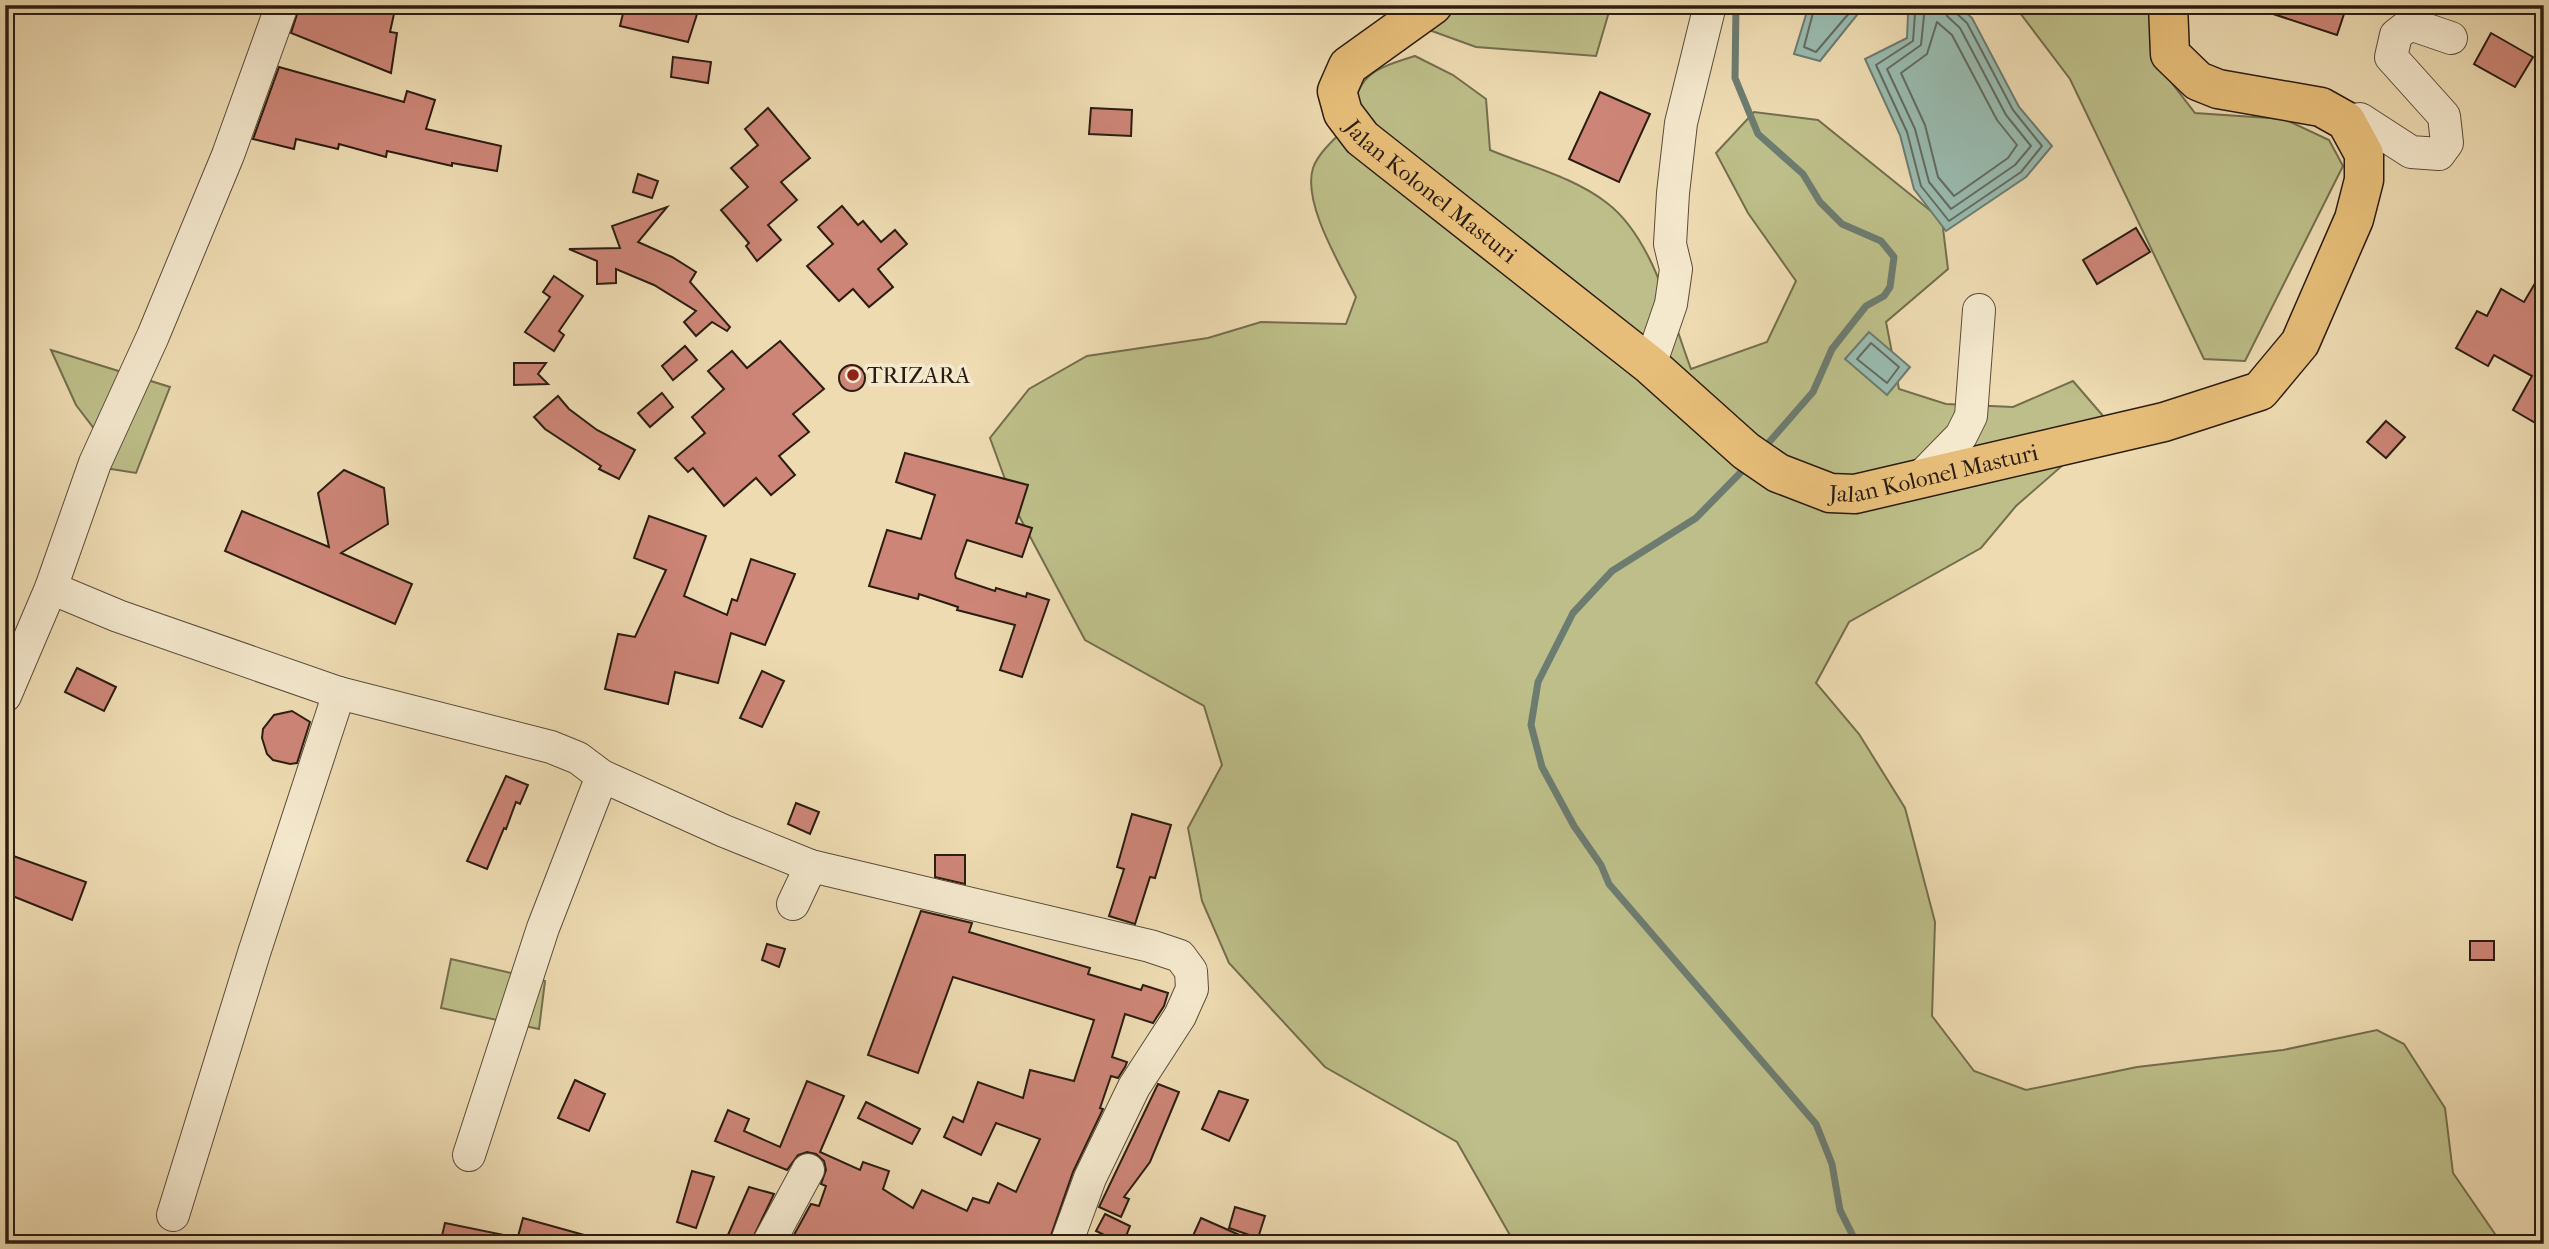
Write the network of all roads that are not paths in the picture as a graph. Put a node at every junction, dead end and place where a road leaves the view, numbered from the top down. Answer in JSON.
{"nodes":[{"id":1,"x":282,"y":5,"type":"edge"},
{"id":2,"x":1433,"y":5,"type":"edge"},
{"id":3,"x":1710,"y":5,"type":"edge"},
{"id":4,"x":2168,"y":5,"type":"edge"},
{"id":5,"x":2451,"y":38,"type":"dead end"},
{"id":6,"x":2346,"y":121,"type":"junction"},
{"id":7,"x":1979,"y":310,"type":"dead end"},
{"id":8,"x":1650,"y":365,"type":"junction"},
{"id":9,"x":1919,"y":480,"type":"junction"},
{"id":10,"x":51,"y":588,"type":"junction"},
{"id":11,"x":340,"y":692,"type":"junction"},
{"id":12,"x":5,"y":696,"type":"edge"},
{"id":13,"x":602,"y":776,"type":"junction"},
{"id":14,"x":811,"y":866,"type":"junction"},
{"id":15,"x":793,"y":904,"type":"dead end"},
{"id":16,"x":468,"y":1155,"type":"dead end"},
{"id":17,"x":808,"y":1170,"type":"dead end"},
{"id":18,"x":173,"y":1214,"type":"dead end"},
{"id":19,"x":768,"y":1244,"type":"edge"},
{"id":20,"x":1066,"y":1244,"type":"edge"}],
"edges":[{"from":1,"to":10,"type":"street"},
{"from":2,"to":8,"type":"main road","name":"Jalan Kolonel Masturi"},
{"from":3,"to":8,"type":"street"},
{"from":4,"to":6,"type":"main road"},
{"from":5,"to":6,"type":"street"},
{"from":6,"to":9,"type":"main road","name":"Jalan Kolonel Masturi"},
{"from":7,"to":9,"type":"street"},
{"from":8,"to":9,"type":"main road","name":"Jalan Kolonel Masturi"},
{"from":10,"to":11,"type":"street"},
{"from":10,"to":12,"type":"street"},
{"from":11,"to":13,"type":"street"},
{"from":11,"to":18,"type":"street"},
{"from":13,"to":14,"type":"street"},
{"from":13,"to":16,"type":"street"},
{"from":14,"to":15,"type":"street"},
{"from":14,"to":20,"type":"street"},
{"from":17,"to":19,"type":"street"}]}
